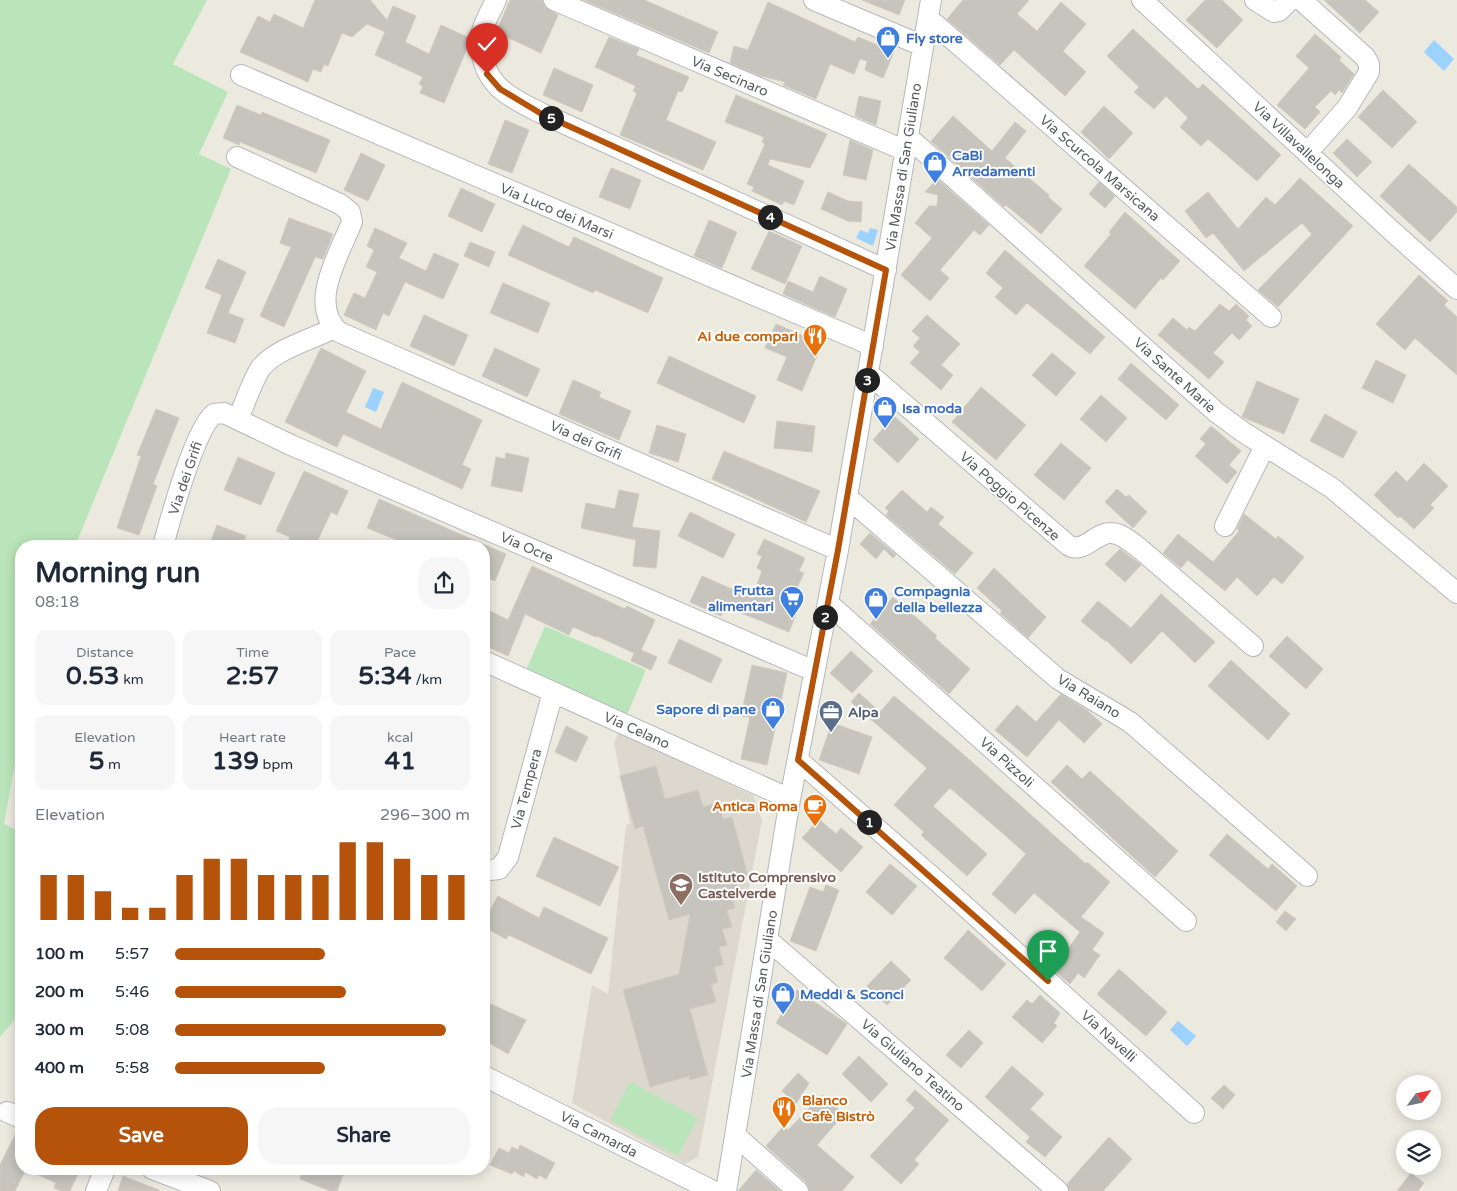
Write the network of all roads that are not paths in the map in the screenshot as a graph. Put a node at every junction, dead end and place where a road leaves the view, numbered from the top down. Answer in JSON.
{"nodes":[{"id":1,"x":554,"y":0,"type":"edge"},
{"id":2,"x":814,"y":0,"type":"edge"},
{"id":3,"x":1142,"y":0,"type":"edge"},
{"id":4,"x":1255,"y":0,"type":"edge"},
{"id":5,"x":1290,"y":0,"type":"edge"},
{"id":6,"x":1301,"y":0,"type":"edge"},
{"id":7,"x":493,"y":1,"type":"edge"},
{"id":8,"x":930,"y":9,"type":"edge"},
{"id":9,"x":923,"y":46,"type":"junction"},
{"id":10,"x":242,"y":75,"type":"dead end"},
{"id":11,"x":907,"y":144,"type":"junction"},
{"id":12,"x":1307,"y":153,"type":"junction"},
{"id":13,"x":237,"y":157,"type":"dead end"},
{"id":14,"x":886,"y":270,"type":"junction"},
{"id":15,"x":1457,"y":289,"type":"edge"},
{"id":16,"x":1271,"y":317,"type":"dead end"},
{"id":17,"x":335,"y":328,"type":"junction"},
{"id":18,"x":873,"y":346,"type":"junction"},
{"id":19,"x":868,"y":373,"type":"junction"},
{"id":20,"x":214,"y":414,"type":"joint"},
{"id":21,"x":238,"y":419,"type":"junction"},
{"id":22,"x":1265,"y":446,"type":"junction"},
{"id":23,"x":847,"y":497,"type":"junction"},
{"id":24,"x":1225,"y":526,"type":"dead end"},
{"id":25,"x":165,"y":540,"type":"edge"},
{"id":26,"x":838,"y":550,"type":"junction"},
{"id":27,"x":1457,"y":593,"type":"edge"},
{"id":28,"x":828,"y":603,"type":"junction"},
{"id":29,"x":1253,"y":646,"type":"dead end"},
{"id":30,"x":490,"y":664,"type":"edge"},
{"id":31,"x":814,"y":671,"type":"junction"},
{"id":32,"x":553,"y":692,"type":"junction"},
{"id":33,"x":798,"y":760,"type":"junction"},
{"id":34,"x":790,"y":799,"type":"junction"},
{"id":35,"x":490,"y":870,"type":"edge"},
{"id":36,"x":1307,"y":876,"type":"dead end"},
{"id":37,"x":1186,"y":921,"type":"dead end"},
{"id":38,"x":768,"y":940,"type":"junction"},
{"id":39,"x":490,"y":1079,"type":"edge"},
{"id":40,"x":1194,"y":1113,"type":"dead end"},
{"id":41,"x":736,"y":1136,"type":"junction"},
{"id":42,"x":103,"y":1175,"type":"edge"},
{"id":43,"x":168,"y":1175,"type":"edge"},
{"id":44,"x":96,"y":1191,"type":"edge"},
{"id":45,"x":210,"y":1191,"type":"edge"},
{"id":46,"x":713,"y":1191,"type":"edge"},
{"id":47,"x":726,"y":1191,"type":"edge"},
{"id":48,"x":798,"y":1191,"type":"edge"},
{"id":49,"x":1058,"y":1191,"type":"edge"}],
"edges":[{"from":1,"to":11,"type":"street","name":"Via Secinaro"},
{"from":2,"to":9,"type":"street"},
{"from":3,"to":12,"type":"street","name":"Via Villavallelonga"},
{"from":4,"to":5,"type":"street"},
{"from":6,"to":12,"type":"street"},
{"from":7,"to":14,"type":"street"},
{"from":8,"to":9,"type":"street","name":"Via Massa di San Giuliano"},
{"from":8,"to":16,"type":"street","name":"Via Scurcola Marsicana"},
{"from":9,"to":11,"type":"street","name":"Via Massa di San Giuliano"},
{"from":10,"to":18,"type":"street","name":"Via Luco dei Marsi"},
{"from":11,"to":14,"type":"street","name":"Via Massa di San Giuliano"},
{"from":11,"to":22,"type":"street","name":"Via Sante Marie"},
{"from":12,"to":15,"type":"street","name":"Via Villavallelonga"},
{"from":13,"to":17,"type":"street"},
{"from":14,"to":18,"type":"street","name":"Via Massa di San Giuliano"},
{"from":17,"to":21,"type":"street"},
{"from":17,"to":26,"type":"street","name":"Via dei Grifi"},
{"from":18,"to":19,"type":"street","name":"Via Massa di San Giuliano"},
{"from":19,"to":23,"type":"street","name":"Via Massa di San Giuliano"},
{"from":19,"to":29,"type":"street","name":"Via Poggio Picenze"},
{"from":20,"to":21,"type":"street","name":"Via Ocre"},
{"from":20,"to":25,"type":"street","name":"Via dei Grifi"},
{"from":21,"to":31,"type":"street","name":"Via Ocre"},
{"from":22,"to":24,"type":"street"},
{"from":22,"to":27,"type":"street","name":"Via Sante Marie"},
{"from":23,"to":26,"type":"street","name":"Via Massa di San Giuliano"},
{"from":23,"to":36,"type":"street","name":"Via Raiano"},
{"from":26,"to":28,"type":"street","name":"Via Massa di San Giuliano"},
{"from":28,"to":31,"type":"street","name":"Via Massa di San Giuliano"},
{"from":28,"to":37,"type":"street","name":"Via Pizzoli"},
{"from":30,"to":32,"type":"street","name":"Via Celano"},
{"from":31,"to":33,"type":"street","name":"Via Massa di San Giuliano"},
{"from":32,"to":34,"type":"street","name":"Via Celano"},
{"from":32,"to":35,"type":"street","name":"Via Tempera"},
{"from":33,"to":34,"type":"street","name":"Via Massa di San Giuliano"},
{"from":33,"to":40,"type":"street","name":"Via Navelli"},
{"from":34,"to":38,"type":"street","name":"Via Massa di San Giuliano"},
{"from":38,"to":41,"type":"street","name":"Via Massa di San Giuliano"},
{"from":38,"to":49,"type":"street","name":"Via Giuliano Teatino"},
{"from":39,"to":46,"type":"street","name":"Via Camarda"},
{"from":41,"to":47,"type":"street","name":"Via Massa di San Giuliano"},
{"from":41,"to":48,"type":"street"},
{"from":42,"to":44,"type":"street"},
{"from":43,"to":45,"type":"street"}]}
